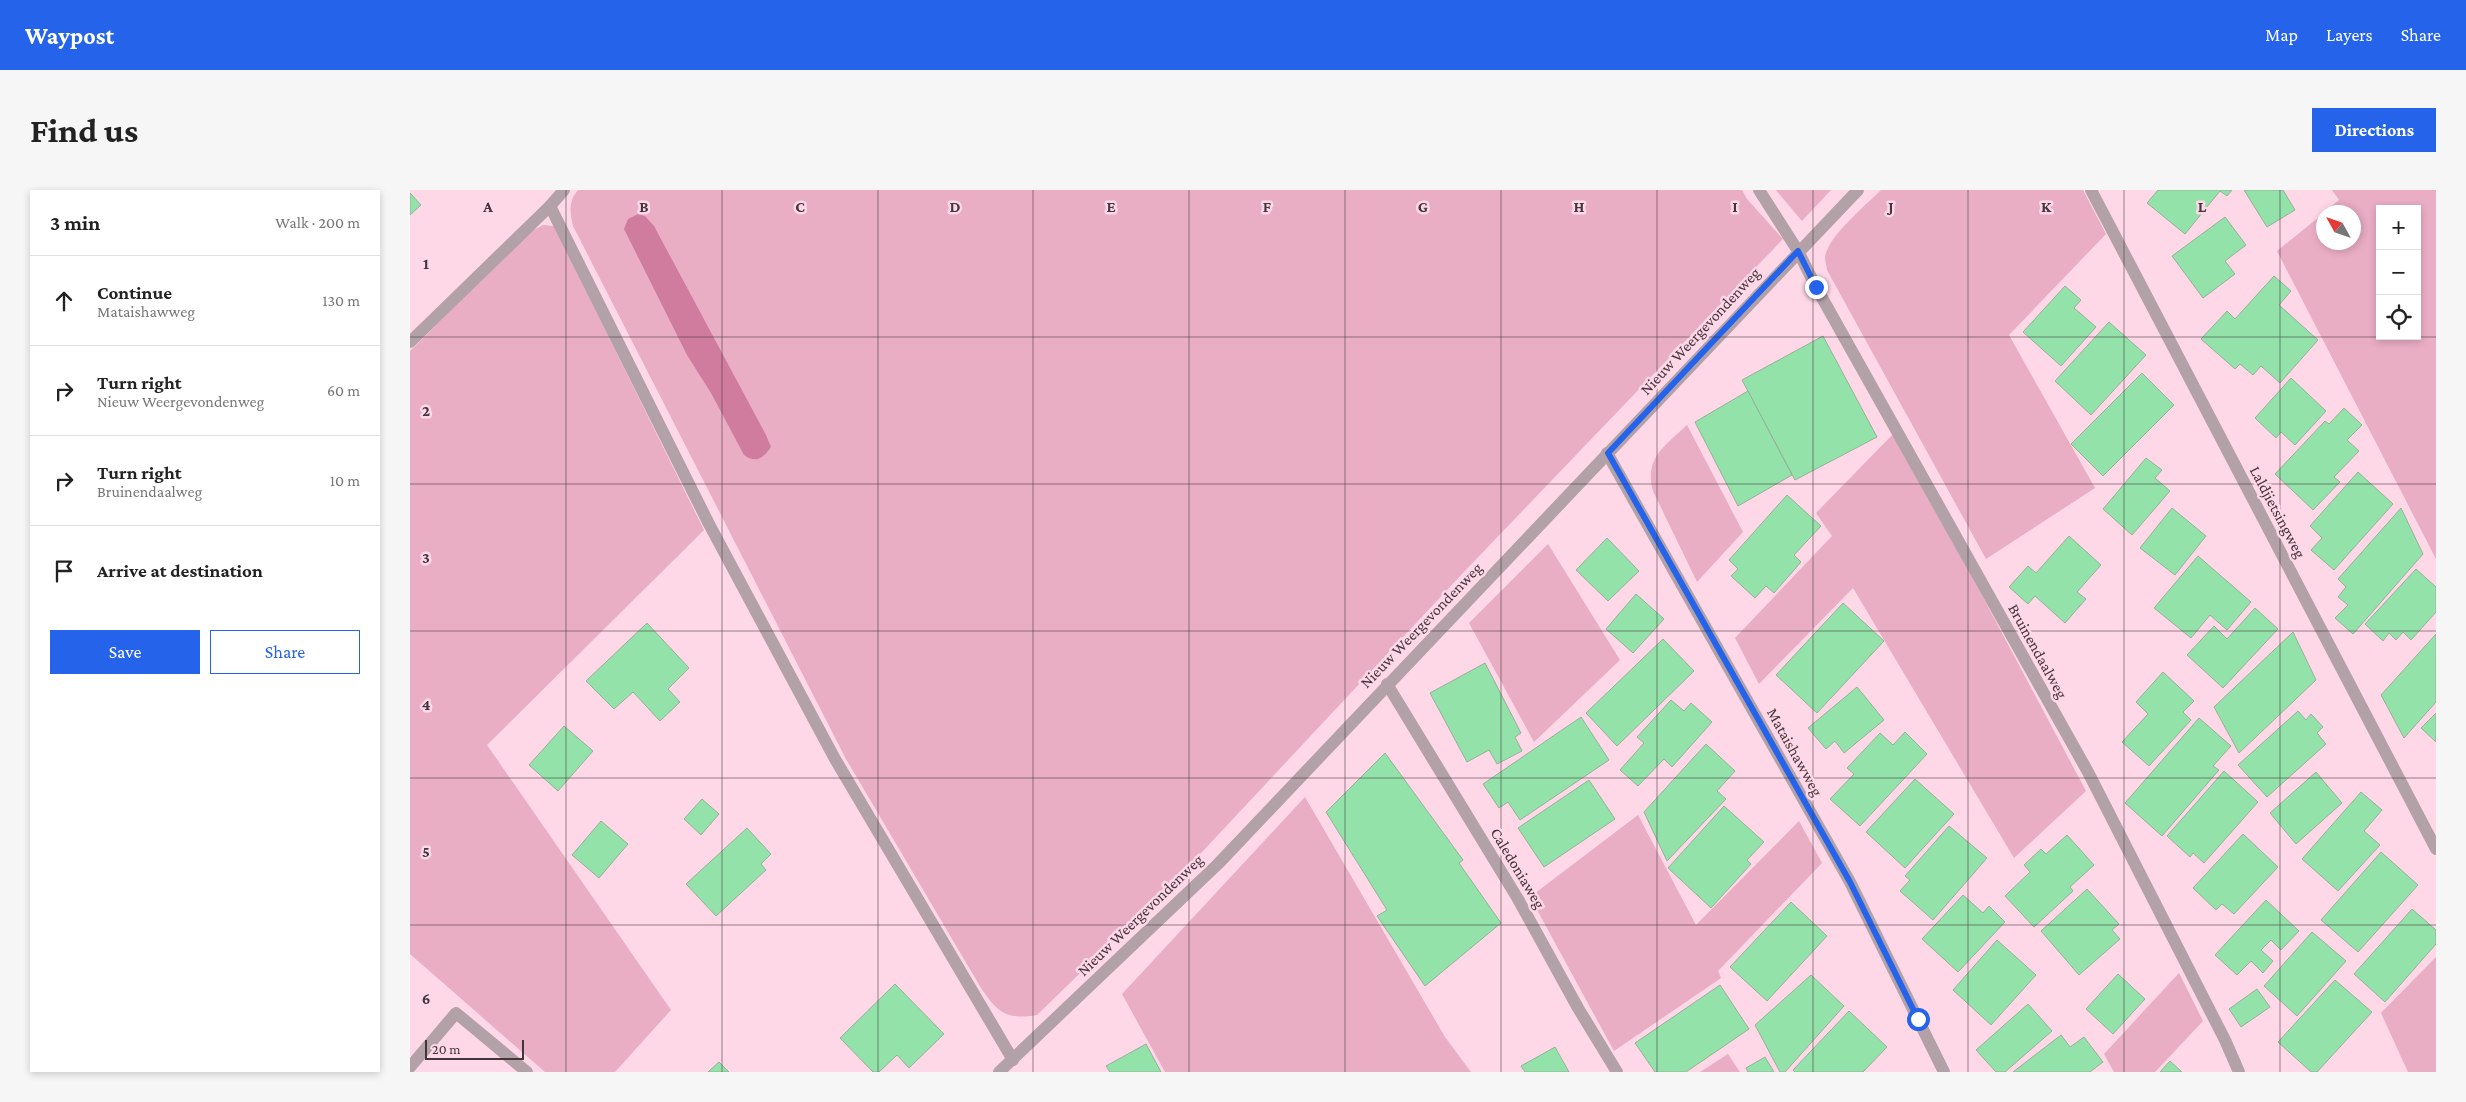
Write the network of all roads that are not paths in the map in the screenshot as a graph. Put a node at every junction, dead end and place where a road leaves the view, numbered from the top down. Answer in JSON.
{"nodes":[{"id":1,"x":564,"y":190,"type":"edge"},
{"id":2,"x":1759,"y":190,"type":"edge"},
{"id":3,"x":1858,"y":190,"type":"edge"},
{"id":4,"x":2091,"y":190,"type":"edge"},
{"id":5,"x":550,"y":206,"type":"junction"},
{"id":6,"x":1798,"y":251,"type":"junction"},
{"id":7,"x":410,"y":342,"type":"edge"},
{"id":8,"x":1608,"y":453,"type":"junction"},
{"id":9,"x":1387,"y":684,"type":"junction"},
{"id":10,"x":2436,"y":849,"type":"edge"},
{"id":11,"x":1013,"y":1060,"type":"junction"},
{"id":12,"x":410,"y":1067,"type":"edge"},
{"id":13,"x":527,"y":1072,"type":"edge"},
{"id":14,"x":998,"y":1072,"type":"edge"},
{"id":15,"x":1617,"y":1072,"type":"edge"},
{"id":16,"x":1944,"y":1072,"type":"edge"},
{"id":17,"x":2239,"y":1072,"type":"edge"}],
"edges":[{"from":1,"to":5,"type":"street"},
{"from":2,"to":6,"type":"street","name":"Bruinendaalweg"},
{"from":3,"to":6,"type":"street","name":"Nieuw Weergevondenweg"},
{"from":4,"to":10,"type":"street","name":"Laldjietsingweg"},
{"from":5,"to":7,"type":"street"},
{"from":5,"to":11,"type":"street"},
{"from":6,"to":8,"type":"street","name":"Nieuw Weergevondenweg"},
{"from":6,"to":17,"type":"street","name":"Bruinendaalweg"},
{"from":8,"to":9,"type":"street","name":"Nieuw Weergevondenweg"},
{"from":8,"to":16,"type":"street","name":"Mataishawweg"},
{"from":9,"to":11,"type":"street","name":"Nieuw Weergevondenweg"},
{"from":9,"to":15,"type":"street","name":"Caledoniaweg"},
{"from":11,"to":14,"type":"street","name":"Nieuw Weergevondenweg"},
{"from":12,"to":13,"type":"street"}]}
